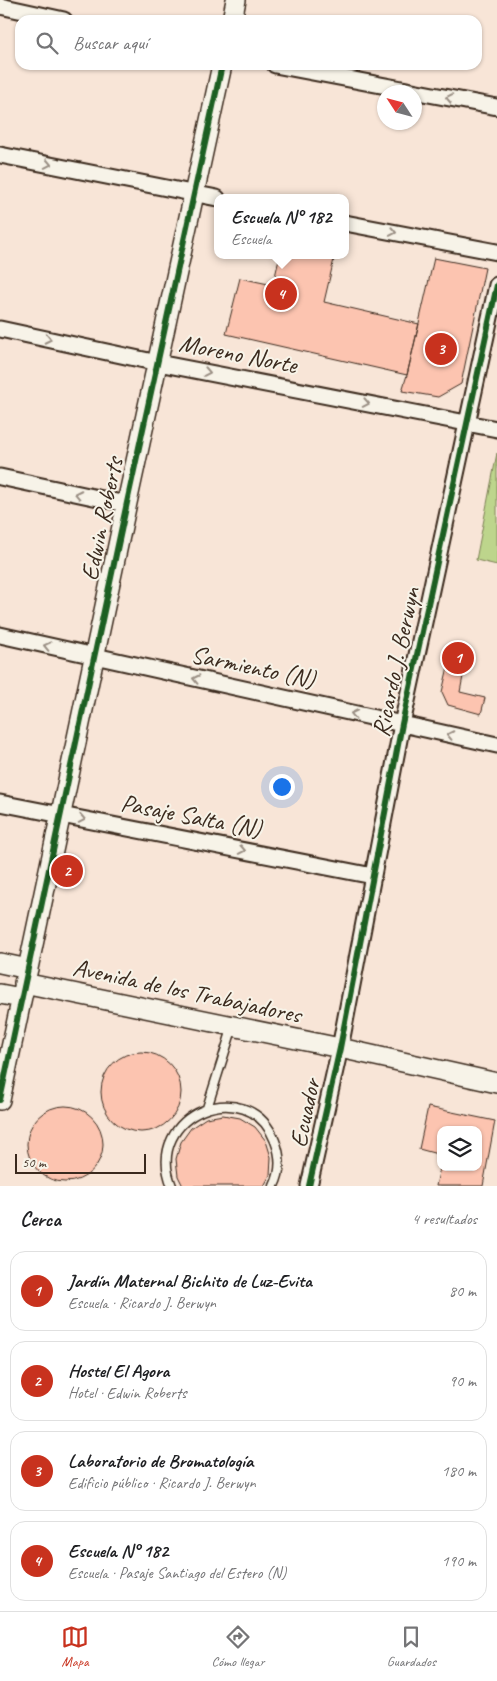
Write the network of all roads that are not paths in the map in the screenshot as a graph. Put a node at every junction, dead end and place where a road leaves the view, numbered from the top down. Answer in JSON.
{"nodes":[{"id":1,"x":236,"y":0,"type":"edge"},
{"id":2,"x":0,"y":6,"type":"edge"},
{"id":3,"x":41,"y":15,"type":"edge"},
{"id":4,"x":233,"y":15,"type":"edge"},
{"id":5,"x":221,"y":70,"type":"edge"},
{"id":6,"x":301,"y":70,"type":"edge"},
{"id":7,"x":497,"y":107,"type":"edge"},
{"id":8,"x":0,"y":155,"type":"edge"},
{"id":9,"x":194,"y":194,"type":"junction"},
{"id":10,"x":214,"y":197,"type":"edge"},
{"id":11,"x":349,"y":224,"type":"edge"},
{"id":12,"x":497,"y":252,"type":"edge"},
{"id":13,"x":497,"y":286,"type":"edge"},
{"id":14,"x":0,"y":329,"type":"edge"},
{"id":15,"x":158,"y":363,"type":"junction"},
{"id":16,"x":468,"y":422,"type":"junction"},
{"id":17,"x":497,"y":429,"type":"edge"},
{"id":18,"x":0,"y":477,"type":"edge"},
{"id":19,"x":126,"y":504,"type":"junction"},
{"id":20,"x":0,"y":635,"type":"edge"},
{"id":21,"x":93,"y":656,"type":"junction"},
{"id":22,"x":402,"y":724,"type":"junction"},
{"id":23,"x":497,"y":745,"type":"edge"},
{"id":24,"x":0,"y":803,"type":"edge"},
{"id":25,"x":60,"y":815,"type":"junction"},
{"id":26,"x":373,"y":876,"type":"junction"},
{"id":27,"x":0,"y":963,"type":"edge"},
{"id":28,"x":24,"y":983,"type":"junction"},
{"id":29,"x":0,"y":994,"type":"edge"},
{"id":30,"x":233,"y":1026,"type":"junction"},
{"id":31,"x":340,"y":1048,"type":"junction"},
{"id":32,"x":497,"y":1083,"type":"edge"},
{"id":33,"x":0,"y":1100,"type":"edge"},
{"id":34,"x":207,"y":1108,"type":"junction"},
{"id":35,"x":172,"y":1186,"type":"edge"},
{"id":36,"x":274,"y":1186,"type":"edge"},
{"id":37,"x":309,"y":1186,"type":"edge"}],
"edges":[{"from":1,"to":4,"type":"street"},
{"from":2,"to":3,"type":"street"},
{"from":5,"to":9,"type":"street","name":"Edwin Roberts"},
{"from":7,"to":6,"type":"street","one_way":true},
{"from":8,"to":9,"type":"street","one_way":true},
{"from":9,"to":10,"type":"street"},
{"from":9,"to":15,"type":"street","name":"Edwin Roberts"},
{"from":11,"to":12,"type":"street","one_way":true},
{"from":13,"to":16,"type":"street","name":"Ricardo J. Berwyn"},
{"from":14,"to":15,"type":"street","name":"Moreno Norte","one_way":true},
{"from":15,"to":16,"type":"street","name":"Moreno Norte","one_way":true},
{"from":15,"to":19,"type":"street","name":"Edwin Roberts"},
{"from":16,"to":17,"type":"street","name":"Moreno Norte"},
{"from":16,"to":22,"type":"street","name":"Ricardo J. Berwyn"},
{"from":19,"to":18,"type":"street","one_way":true},
{"from":19,"to":21,"type":"street","name":"Edwin Roberts"},
{"from":21,"to":20,"type":"street","name":"Sarmiento (N)","one_way":true},
{"from":22,"to":21,"type":"street","name":"Sarmiento (N)","one_way":true},
{"from":21,"to":25,"type":"street","name":"Edwin Roberts"},
{"from":23,"to":22,"type":"street","name":"Sarmiento (N)","one_way":true},
{"from":22,"to":26,"type":"street","name":"Ricardo J. Berwyn"},
{"from":24,"to":25,"type":"street","name":"Pasaje Salta (N)"},
{"from":25,"to":26,"type":"street","name":"Pasaje Salta (N)","one_way":true},
{"from":25,"to":28,"type":"street","name":"Edwin Roberts"},
{"from":26,"to":31,"type":"street","name":"Ricardo J. Berwyn"},
{"from":27,"to":28,"type":"street","name":"Avenida de los Trabajadores"},
{"from":28,"to":29,"type":"street","name":"Avenida de los Trabajadores"},
{"from":28,"to":30,"type":"street","name":"Avenida de los Trabajadores"},
{"from":28,"to":33,"type":"street","name":"Edwin Roberts"},
{"from":30,"to":31,"type":"street","name":"Avenida de los Trabajadores"},
{"from":30,"to":34,"type":"lane"},
{"from":31,"to":32,"type":"street","name":"Avenida de los Trabajadores"},
{"from":31,"to":37,"type":"street","name":"Ecuador"},
{"from":34,"to":35,"type":"lane"},
{"from":34,"to":36,"type":"lane"}]}
